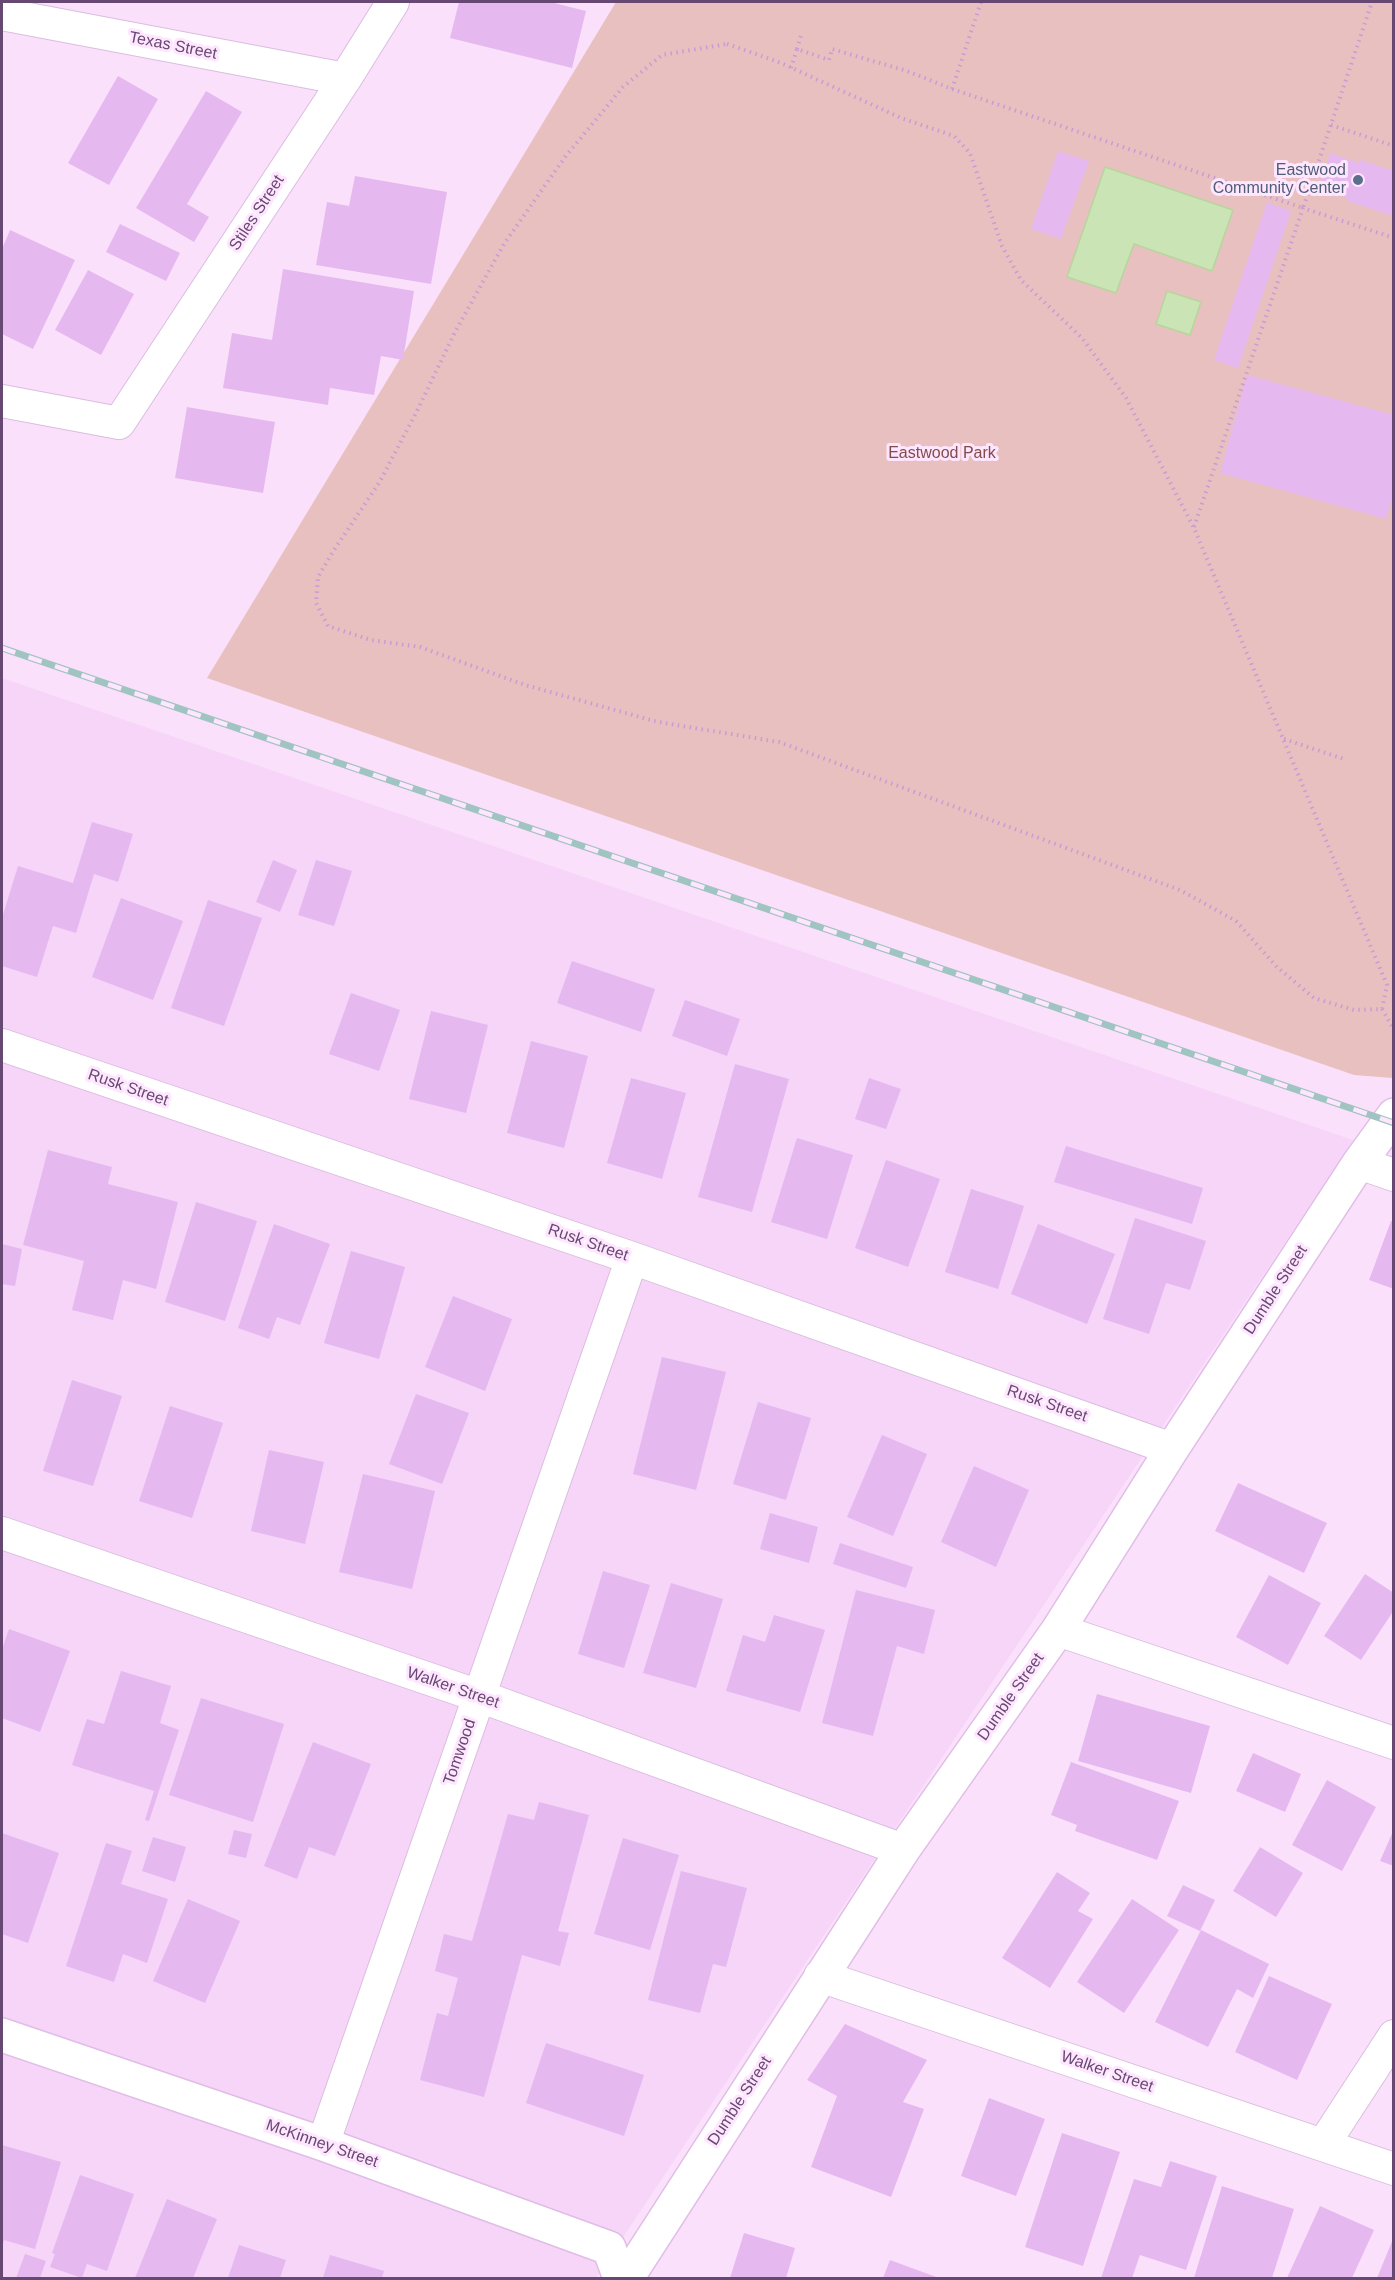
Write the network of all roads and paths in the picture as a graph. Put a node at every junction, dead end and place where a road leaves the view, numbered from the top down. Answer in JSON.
{"nodes":[{"id":1,"x":393,"y":2,"type":"edge"},
{"id":2,"x":981,"y":2,"type":"edge"},
{"id":3,"x":1372,"y":2,"type":"edge"},
{"id":4,"x":2,"y":14,"type":"edge"},
{"id":5,"x":801,"y":36,"type":"dead end"},
{"id":6,"x":797,"y":49,"type":"junction"},
{"id":7,"x":791,"y":68,"type":"junction"},
{"id":8,"x":345,"y":79,"type":"junction"},
{"id":9,"x":952,"y":89,"type":"junction"},
{"id":10,"x":1331,"y":125,"type":"junction"},
{"id":11,"x":1394,"y":146,"type":"edge"},
{"id":12,"x":1303,"y":208,"type":"junction"},
{"id":13,"x":1394,"y":238,"type":"edge"},
{"id":14,"x":2,"y":401,"type":"edge"},
{"id":15,"x":1194,"y":528,"type":"junction"},
{"id":16,"x":1284,"y":739,"type":"junction"},
{"id":17,"x":1344,"y":759,"type":"dead end"},
{"id":18,"x":1382,"y":1009,"type":"junction"},
{"id":19,"x":1393,"y":1028,"type":"edge"},
{"id":20,"x":2,"y":1046,"type":"edge"},
{"id":21,"x":1394,"y":1115,"type":"edge"},
{"id":22,"x":1359,"y":1163,"type":"junction"},
{"id":23,"x":1394,"y":1175,"type":"edge"},
{"id":24,"x":632,"y":1258,"type":"junction"},
{"id":25,"x":1172,"y":1449,"type":"junction"},
{"id":26,"x":2,"y":1533,"type":"edge"},
{"id":27,"x":1058,"y":1630,"type":"junction"},
{"id":28,"x":479,"y":1696,"type":"junction"},
{"id":29,"x":1394,"y":1743,"type":"edge"},
{"id":30,"x":903,"y":1850,"type":"junction"},
{"id":31,"x":820,"y":1976,"type":"junction"},
{"id":32,"x":2,"y":2035,"type":"edge"},
{"id":33,"x":1394,"y":2036,"type":"edge"},
{"id":34,"x":322,"y":2144,"type":"junction"},
{"id":35,"x":1323,"y":2145,"type":"junction"},
{"id":36,"x":1394,"y":2169,"type":"edge"},
{"id":37,"x":620,"y":2278,"type":"edge"},
{"id":38,"x":627,"y":2278,"type":"edge"}],
"edges":[{"from":1,"to":8,"type":"street","name":"Stiles Street"},
{"from":2,"to":9,"type":"path"},
{"from":3,"to":10,"type":"path"},
{"from":4,"to":8,"type":"street","name":"Texas Street"},
{"from":5,"to":6,"type":"path"},
{"from":6,"to":7,"type":"path"},
{"from":6,"to":9,"type":"path"},
{"from":7,"to":15,"type":"path"},
{"from":7,"to":18,"type":"path"},
{"from":8,"to":14,"type":"street","name":"Stiles Street"},
{"from":9,"to":12,"type":"path"},
{"from":10,"to":11,"type":"path"},
{"from":10,"to":12,"type":"path"},
{"from":12,"to":13,"type":"path"},
{"from":12,"to":15,"type":"path"},
{"from":15,"to":16,"type":"path"},
{"from":16,"to":17,"type":"path"},
{"from":16,"to":18,"type":"path"},
{"from":18,"to":19,"type":"path"},
{"from":20,"to":24,"type":"street","name":"Rusk Street"},
{"from":21,"to":22,"type":"street","name":"Dumble Street"},
{"from":22,"to":23,"type":"street"},
{"from":22,"to":25,"type":"street","name":"Dumble Street"},
{"from":24,"to":25,"type":"street","name":"Rusk Street"},
{"from":24,"to":28,"type":"street","name":"Tomwood"},
{"from":25,"to":27,"type":"street","name":"Dumble Street"},
{"from":26,"to":28,"type":"street","name":"Walker Street"},
{"from":27,"to":29,"type":"street"},
{"from":27,"to":30,"type":"street","name":"Dumble Street"},
{"from":28,"to":30,"type":"street","name":"Walker Street"},
{"from":28,"to":34,"type":"street","name":"Tomwood"},
{"from":30,"to":31,"type":"street","name":"Dumble Street"},
{"from":31,"to":35,"type":"street","name":"Walker Street"},
{"from":31,"to":38,"type":"street","name":"Dumble Street"},
{"from":32,"to":34,"type":"street","name":"McKinney Street"},
{"from":33,"to":35,"type":"street"},
{"from":34,"to":37,"type":"street","name":"McKinney Street"},
{"from":35,"to":36,"type":"street","name":"Walker Street"}]}
